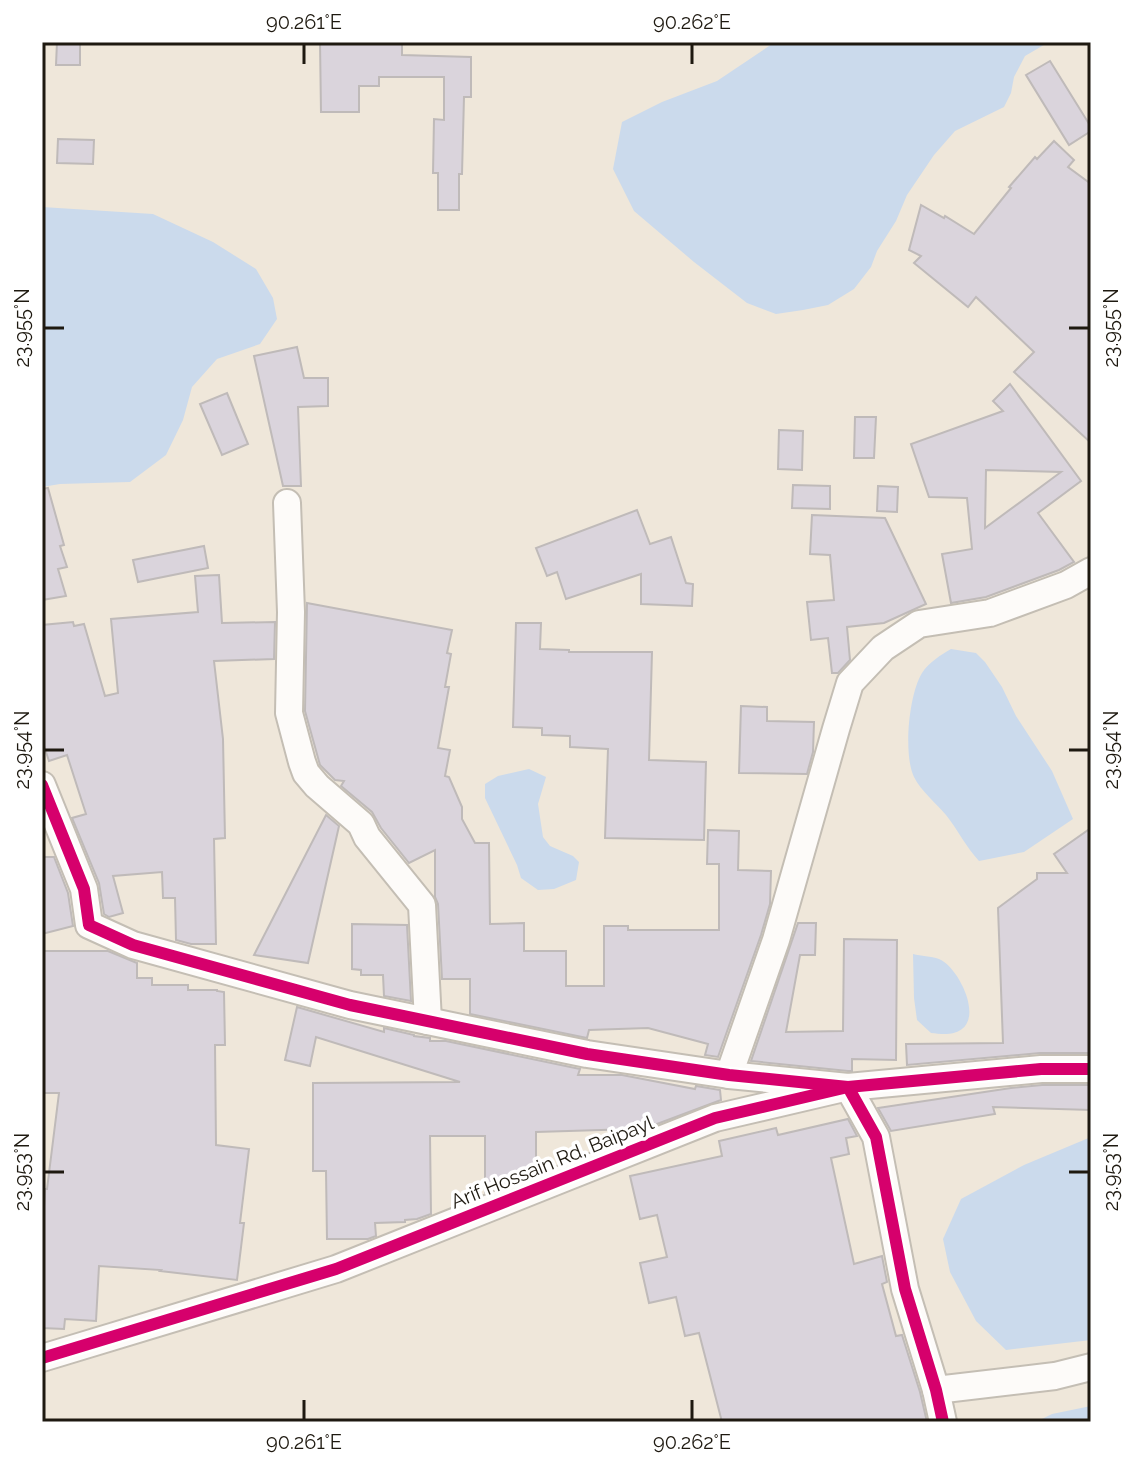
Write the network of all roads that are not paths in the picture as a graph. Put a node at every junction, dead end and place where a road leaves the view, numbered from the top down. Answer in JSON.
{"nodes":[{"id":1,"x":287,"y":503,"type":"dead end"},
{"id":2,"x":1091,"y":571,"type":"edge"},
{"id":3,"x":42,"y":785,"type":"edge"},
{"id":4,"x":428,"y":1021,"type":"junction"},
{"id":5,"x":1091,"y":1069,"type":"edge"},
{"id":6,"x":729,"y":1075,"type":"junction"},
{"id":7,"x":848,"y":1087,"type":"junction"},
{"id":8,"x":42,"y":1358,"type":"edge"},
{"id":9,"x":1091,"y":1367,"type":"edge"},
{"id":10,"x":936,"y":1390,"type":"junction"},
{"id":11,"x":943,"y":1422,"type":"edge"}],
"edges":[{"from":1,"to":4,"type":"street"},
{"from":2,"to":6,"type":"street"},
{"from":3,"to":4,"type":"street"},
{"from":4,"to":6,"type":"street"},
{"from":5,"to":7,"type":"street","name":"Arif Hossain Rd, Baipayl"},
{"from":6,"to":7,"type":"street"},
{"from":7,"to":8,"type":"street","name":"Arif Hossain Rd, Baipayl"},
{"from":7,"to":10,"type":"street"},
{"from":9,"to":10,"type":"street"},
{"from":10,"to":11,"type":"street"}]}
